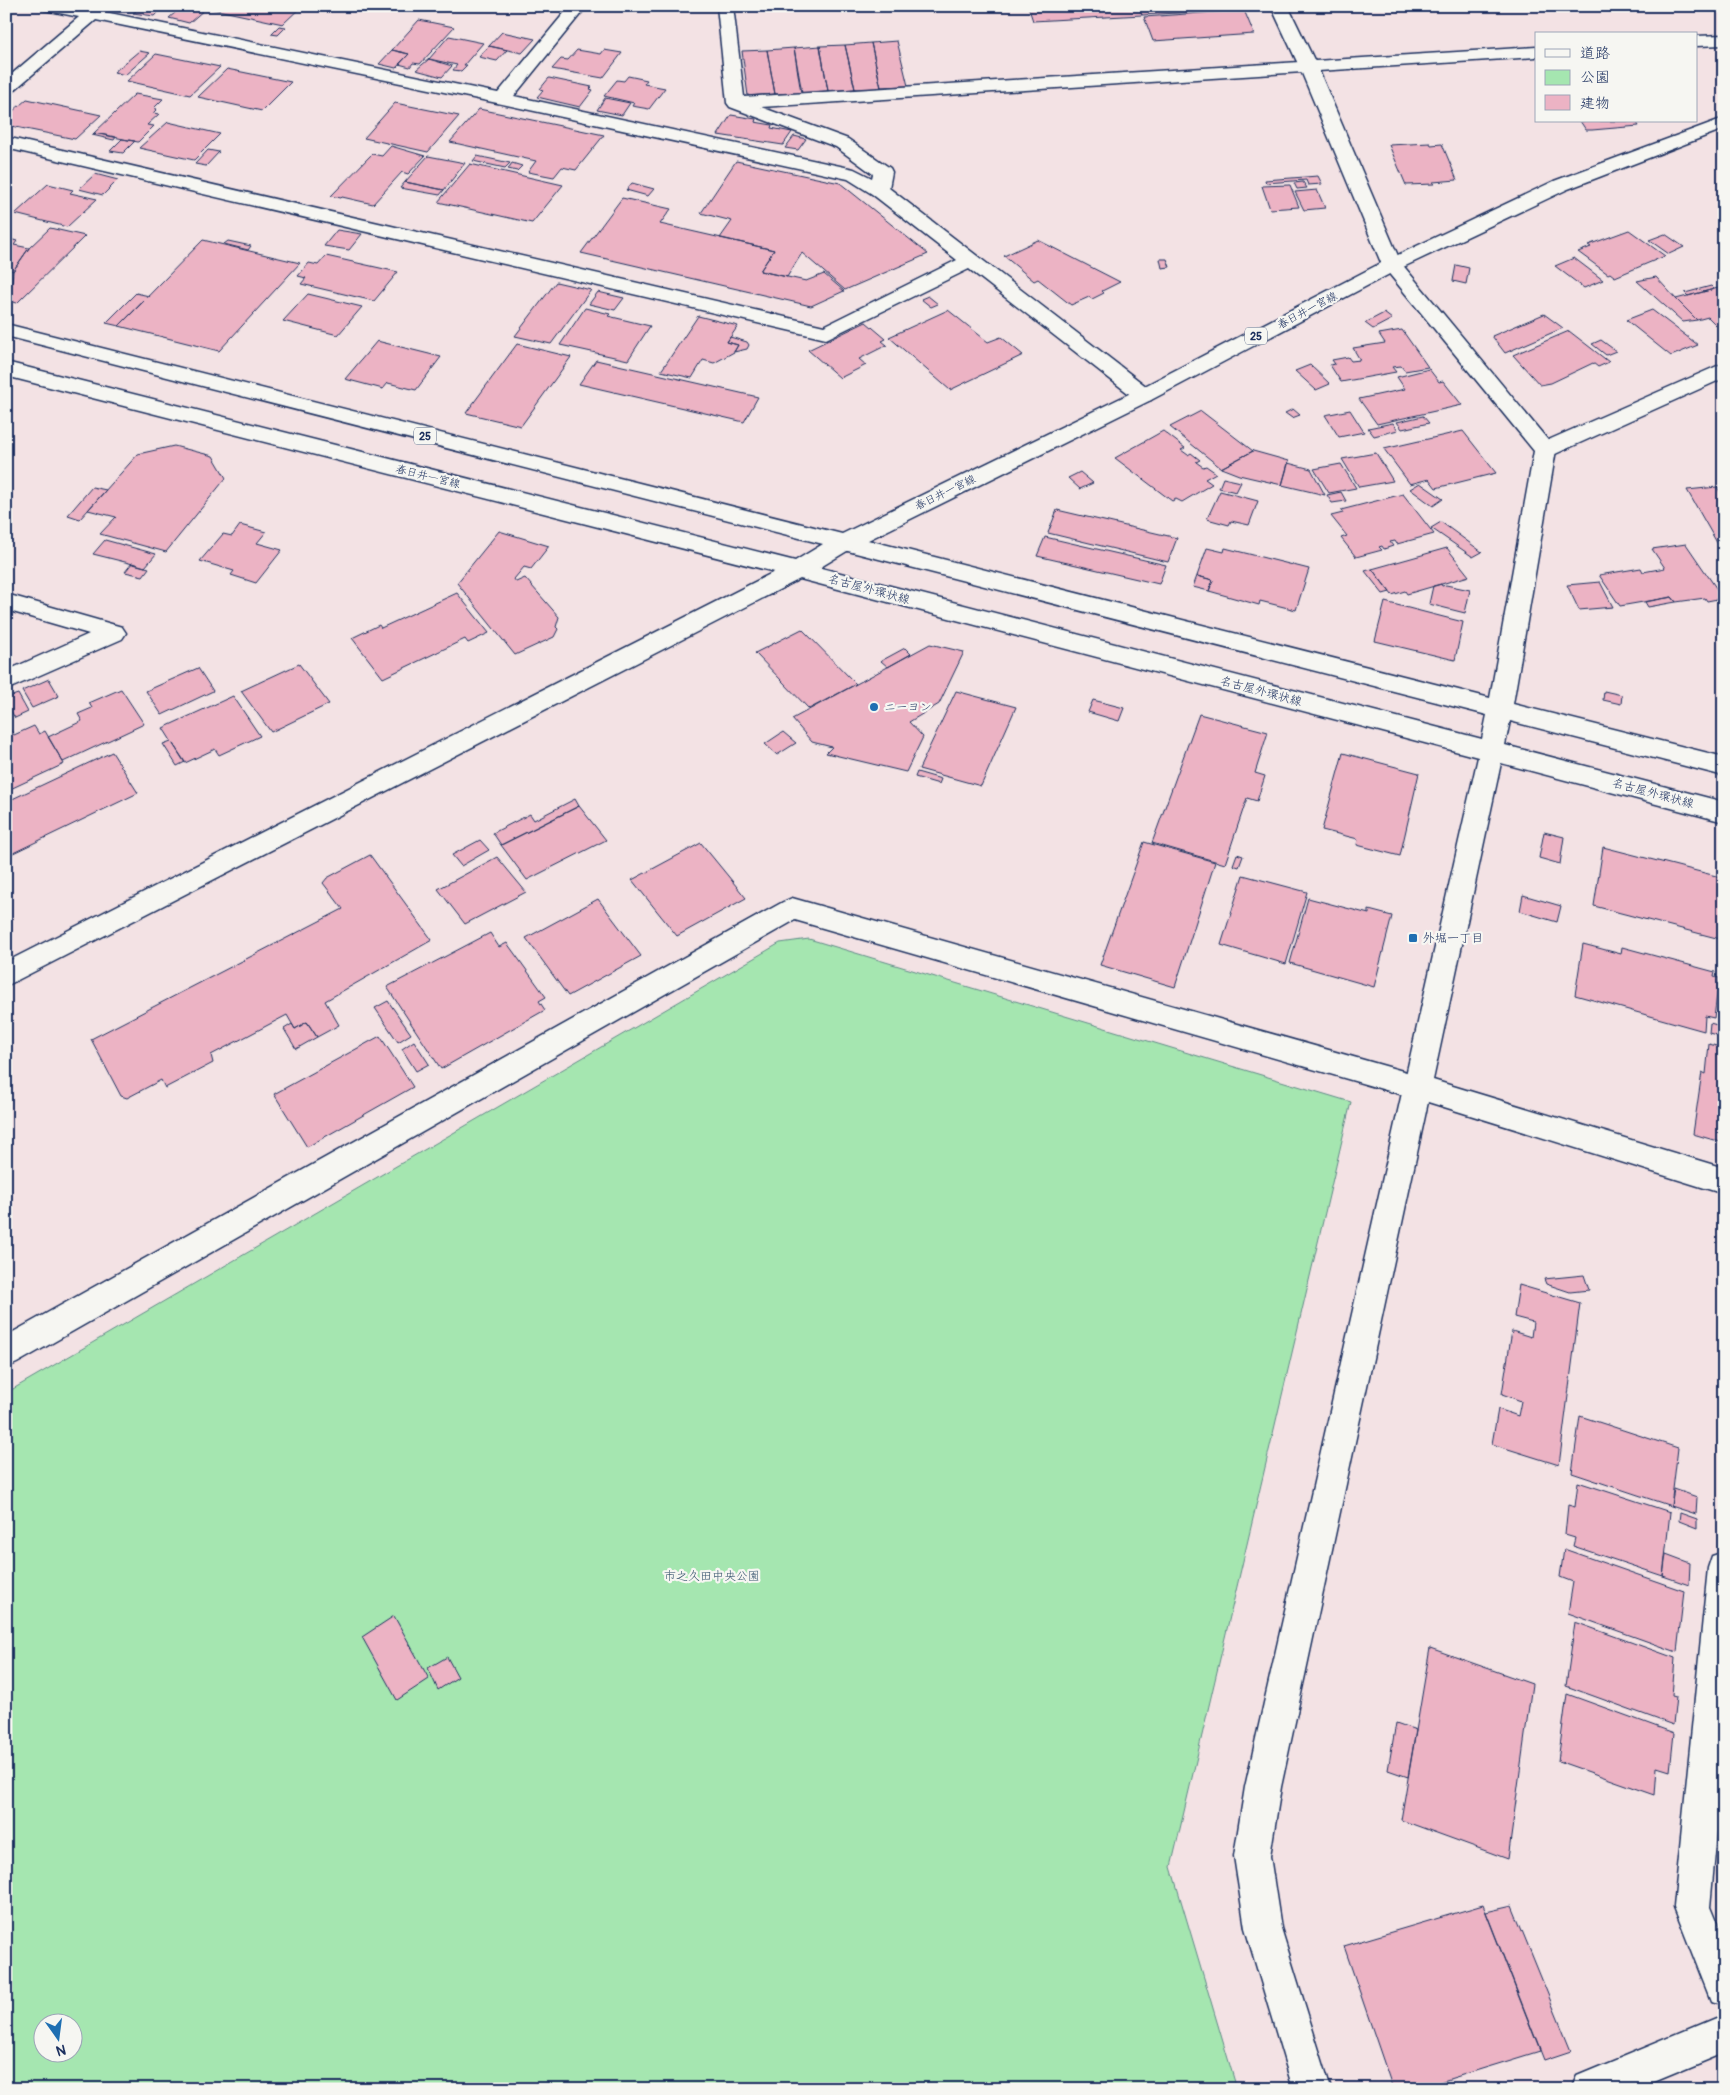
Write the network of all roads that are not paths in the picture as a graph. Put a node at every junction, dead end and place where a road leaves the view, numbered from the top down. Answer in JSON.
{"nodes":[{"id":1,"x":51,"y":6,"type":"edge"},
{"id":2,"x":579,"y":6,"type":"edge"},
{"id":3,"x":725,"y":6,"type":"edge"},
{"id":4,"x":1279,"y":6,"type":"edge"},
{"id":5,"x":98,"y":11,"type":"edge"},
{"id":6,"x":1724,"y":40,"type":"edge"},
{"id":7,"x":1698,"y":41,"type":"edge"},
{"id":8,"x":1535,"y":52,"type":"edge"},
{"id":9,"x":1308,"y":66,"type":"junction"},
{"id":10,"x":6,"y":88,"type":"edge"},
{"id":11,"x":502,"y":99,"type":"junction"},
{"id":12,"x":736,"y":103,"type":"junction"},
{"id":13,"x":1724,"y":123,"type":"edge"},
{"id":14,"x":6,"y":142,"type":"edge"},
{"id":15,"x":879,"y":190,"type":"junction"},
{"id":16,"x":971,"y":260,"type":"junction"},
{"id":17,"x":1392,"y":265,"type":"junction"},
{"id":18,"x":6,"y":330,"type":"edge"},
{"id":19,"x":6,"y":369,"type":"edge"},
{"id":20,"x":1719,"y":379,"type":"edge"},
{"id":21,"x":1144,"y":395,"type":"junction"},
{"id":22,"x":1545,"y":450,"type":"junction"},
{"id":23,"x":844,"y":542,"type":"junction"},
{"id":24,"x":798,"y":570,"type":"junction"},
{"id":25,"x":6,"y":602,"type":"edge"},
{"id":26,"x":6,"y":681,"type":"edge"},
{"id":27,"x":1500,"y":710,"type":"junction"},
{"id":28,"x":1490,"y":750,"type":"junction"},
{"id":29,"x":1724,"y":767,"type":"edge"},
{"id":30,"x":1724,"y":812,"type":"edge"},
{"id":31,"x":6,"y":975,"type":"edge"},
{"id":32,"x":1417,"y":1087,"type":"junction"},
{"id":33,"x":1724,"y":1181,"type":"edge"},
{"id":34,"x":9,"y":1345,"type":"edge"},
{"id":35,"x":1724,"y":1568,"type":"edge"},
{"id":36,"x":1724,"y":1988,"type":"edge"},
{"id":37,"x":1724,"y":2034,"type":"edge"},
{"id":38,"x":1312,"y":2089,"type":"edge"},
{"id":39,"x":1590,"y":2089,"type":"edge"}],
"edges":[{"from":1,"to":5,"type":"street"},
{"from":2,"to":11,"type":"street"},
{"from":3,"to":12,"type":"street"},
{"from":4,"to":9,"type":"street"},
{"from":5,"to":10,"type":"street"},
{"from":5,"to":11,"type":"street"},
{"from":6,"to":7,"type":"street"},
{"from":8,"to":9,"type":"street"},
{"from":9,"to":12,"type":"street"},
{"from":9,"to":17,"type":"street"},
{"from":11,"to":15,"type":"street"},
{"from":12,"to":15,"type":"street"},
{"from":13,"to":17,"type":"street","name":"春日井一宮線","number":"25"},
{"from":14,"to":16,"type":"street"},
{"from":15,"to":16,"type":"street"},
{"from":16,"to":21,"type":"street"},
{"from":17,"to":21,"type":"street","name":"春日井一宮線","number":"25"},
{"from":17,"to":22,"type":"street"},
{"from":18,"to":23,"type":"street","number":"25"},
{"from":19,"to":24,"type":"street","name":"春日井一宮線"},
{"from":20,"to":22,"type":"street"},
{"from":21,"to":23,"type":"street","name":"春日井一宮線","number":"25"},
{"from":22,"to":27,"type":"street"},
{"from":23,"to":24,"type":"street","name":"春日井一宮線","number":"25"},
{"from":23,"to":27,"type":"street"},
{"from":24,"to":28,"type":"street","name":"名古屋外環状線"},
{"from":24,"to":31,"type":"street"},
{"from":25,"to":26,"type":"street"},
{"from":27,"to":28,"type":"street"},
{"from":27,"to":29,"type":"street"},
{"from":28,"to":30,"type":"street","name":"名古屋外環状線"},
{"from":28,"to":32,"type":"street"},
{"from":32,"to":33,"type":"street"},
{"from":32,"to":34,"type":"street"},
{"from":32,"to":38,"type":"street"},
{"from":35,"to":36,"type":"street"},
{"from":37,"to":39,"type":"street"}]}
